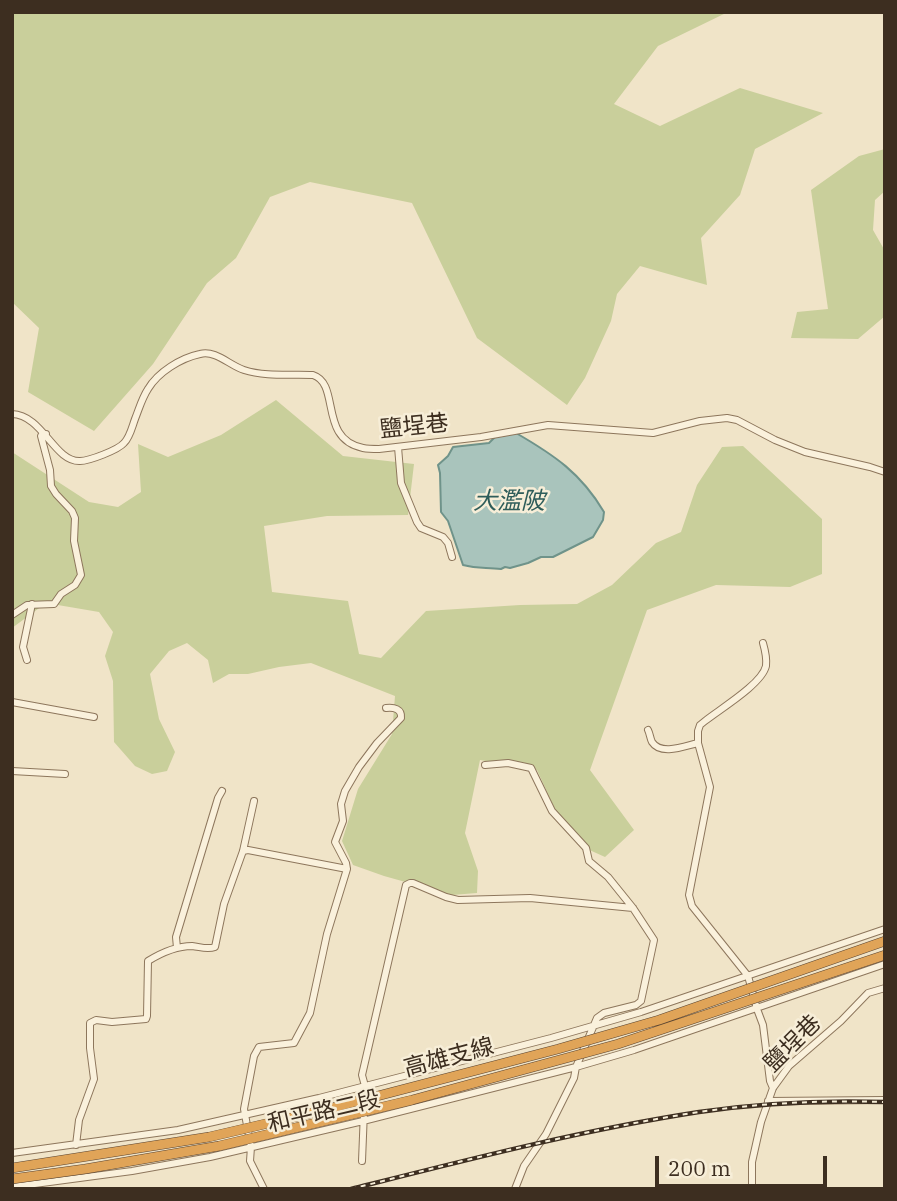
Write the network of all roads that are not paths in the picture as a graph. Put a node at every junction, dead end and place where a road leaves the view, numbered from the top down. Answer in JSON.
{"nodes":[{"id":1,"x":12,"y":415,"type":"edge"},
{"id":2,"x":46,"y":434,"type":"junction"},
{"id":3,"x":398,"y":447,"type":"junction"},
{"id":4,"x":885,"y":472,"type":"edge"},
{"id":5,"x":452,"y":557,"type":"dead end"},
{"id":6,"x":32,"y":604,"type":"junction"},
{"id":7,"x":12,"y":615,"type":"edge"},
{"id":8,"x":764,"y":643,"type":"dead end"},
{"id":9,"x":27,"y":660,"type":"dead end"},
{"id":10,"x":12,"y":702,"type":"edge"},
{"id":11,"x":386,"y":708,"type":"dead end"},
{"id":12,"x":93,"y":717,"type":"dead end"},
{"id":13,"x":648,"y":730,"type":"dead end"},
{"id":14,"x":698,"y":743,"type":"junction"},
{"id":15,"x":485,"y":765,"type":"dead end"},
{"id":16,"x":12,"y":771,"type":"edge"},
{"id":17,"x":65,"y":774,"type":"dead end"},
{"id":18,"x":222,"y":791,"type":"dead end"},
{"id":19,"x":254,"y":801,"type":"dead end"},
{"id":20,"x":243,"y":851,"type":"junction"},
{"id":21,"x":347,"y":869,"type":"junction"},
{"id":22,"x":633,"y":908,"type":"junction"},
{"id":23,"x":885,"y":929,"type":"edge"},
{"id":24,"x":885,"y":941,"type":"edge"},
{"id":25,"x":177,"y":948,"type":"junction"},
{"id":26,"x":885,"y":955,"type":"edge"},
{"id":27,"x":885,"y":964,"type":"edge"},
{"id":28,"x":748,"y":976,"type":"junction"},
{"id":29,"x":885,"y":988,"type":"edge"},
{"id":30,"x":757,"y":1009,"type":"junction"},
{"id":31,"x":592,"y":1027,"type":"junction"},
{"id":32,"x":576,"y":1067,"type":"junction"},
{"id":33,"x":365,"y":1086,"type":"junction"},
{"id":34,"x":773,"y":1088,"type":"junction"},
{"id":35,"x":885,"y":1100,"type":"edge"},
{"id":36,"x":768,"y":1101,"type":"junction"},
{"id":37,"x":246,"y":1116,"type":"junction"},
{"id":38,"x":363,"y":1121,"type":"junction"},
{"id":39,"x":76,"y":1145,"type":"junction"},
{"id":40,"x":251,"y":1147,"type":"junction"},
{"id":41,"x":12,"y":1153,"type":"edge"},
{"id":42,"x":362,"y":1161,"type":"dead end"},
{"id":43,"x":12,"y":1168,"type":"edge"},
{"id":44,"x":12,"y":1179,"type":"edge"},
{"id":45,"x":72,"y":1180,"type":"junction"},
{"id":46,"x":12,"y":1187,"type":"edge"},
{"id":47,"x":72,"y":1189,"type":"edge"},
{"id":48,"x":264,"y":1189,"type":"edge"},
{"id":49,"x":515,"y":1189,"type":"edge"},
{"id":50,"x":752,"y":1189,"type":"edge"}],
"edges":[{"from":1,"to":2,"type":"street","name":"鹽埕巷"},
{"from":2,"to":3,"type":"street","name":"鹽埕巷"},
{"from":2,"to":6,"type":"street"},
{"from":3,"to":4,"type":"street","name":"鹽埕巷"},
{"from":3,"to":5,"type":"street"},
{"from":6,"to":7,"type":"street"},
{"from":6,"to":9,"type":"street"},
{"from":8,"to":14,"type":"street"},
{"from":10,"to":12,"type":"street"},
{"from":11,"to":21,"type":"street"},
{"from":13,"to":14,"type":"street"},
{"from":14,"to":28,"type":"street"},
{"from":15,"to":22,"type":"street"},
{"from":16,"to":17,"type":"street"},
{"from":18,"to":25,"type":"street"},
{"from":19,"to":20,"type":"street"},
{"from":20,"to":21,"type":"street"},
{"from":20,"to":25,"type":"street"},
{"from":21,"to":37,"type":"street"},
{"from":22,"to":31,"type":"street"},
{"from":22,"to":33,"type":"street"},
{"from":23,"to":28,"type":"street","name":"和平路二段"},
{"from":24,"to":43,"type":"highway","name":"高雄支線","bridge":true},
{"from":25,"to":39,"type":"street"},
{"from":26,"to":44,"type":"highway","name":"高雄支線","bridge":true},
{"from":27,"to":30,"type":"street","name":"和平路二段"},
{"from":28,"to":30,"type":"street"},
{"from":28,"to":31,"type":"street","name":"和平路二段"},
{"from":29,"to":34,"type":"street","name":"鹽埕巷"},
{"from":30,"to":32,"type":"street","name":"和平路二段"},
{"from":30,"to":34,"type":"street"},
{"from":31,"to":32,"type":"street"},
{"from":31,"to":33,"type":"street","name":"和平路二段"},
{"from":32,"to":38,"type":"street","name":"和平路二段"},
{"from":32,"to":49,"type":"street"},
{"from":33,"to":37,"type":"street","name":"和平路二段"},
{"from":33,"to":38,"type":"street"},
{"from":34,"to":36,"type":"street","name":"鹽埕巷"},
{"from":35,"to":36,"type":"street"},
{"from":36,"to":50,"type":"street","name":"鹽埕巷"},
{"from":37,"to":39,"type":"street","name":"和平路二段"},
{"from":37,"to":40,"type":"street"},
{"from":38,"to":40,"type":"street","name":"和平路二段"},
{"from":38,"to":42,"type":"street"},
{"from":39,"to":41,"type":"street","name":"和平路二段"},
{"from":40,"to":45,"type":"street","name":"和平路二段"},
{"from":40,"to":48,"type":"street"},
{"from":45,"to":46,"type":"street","name":"和平路二段"},
{"from":45,"to":47,"type":"street"}]}
